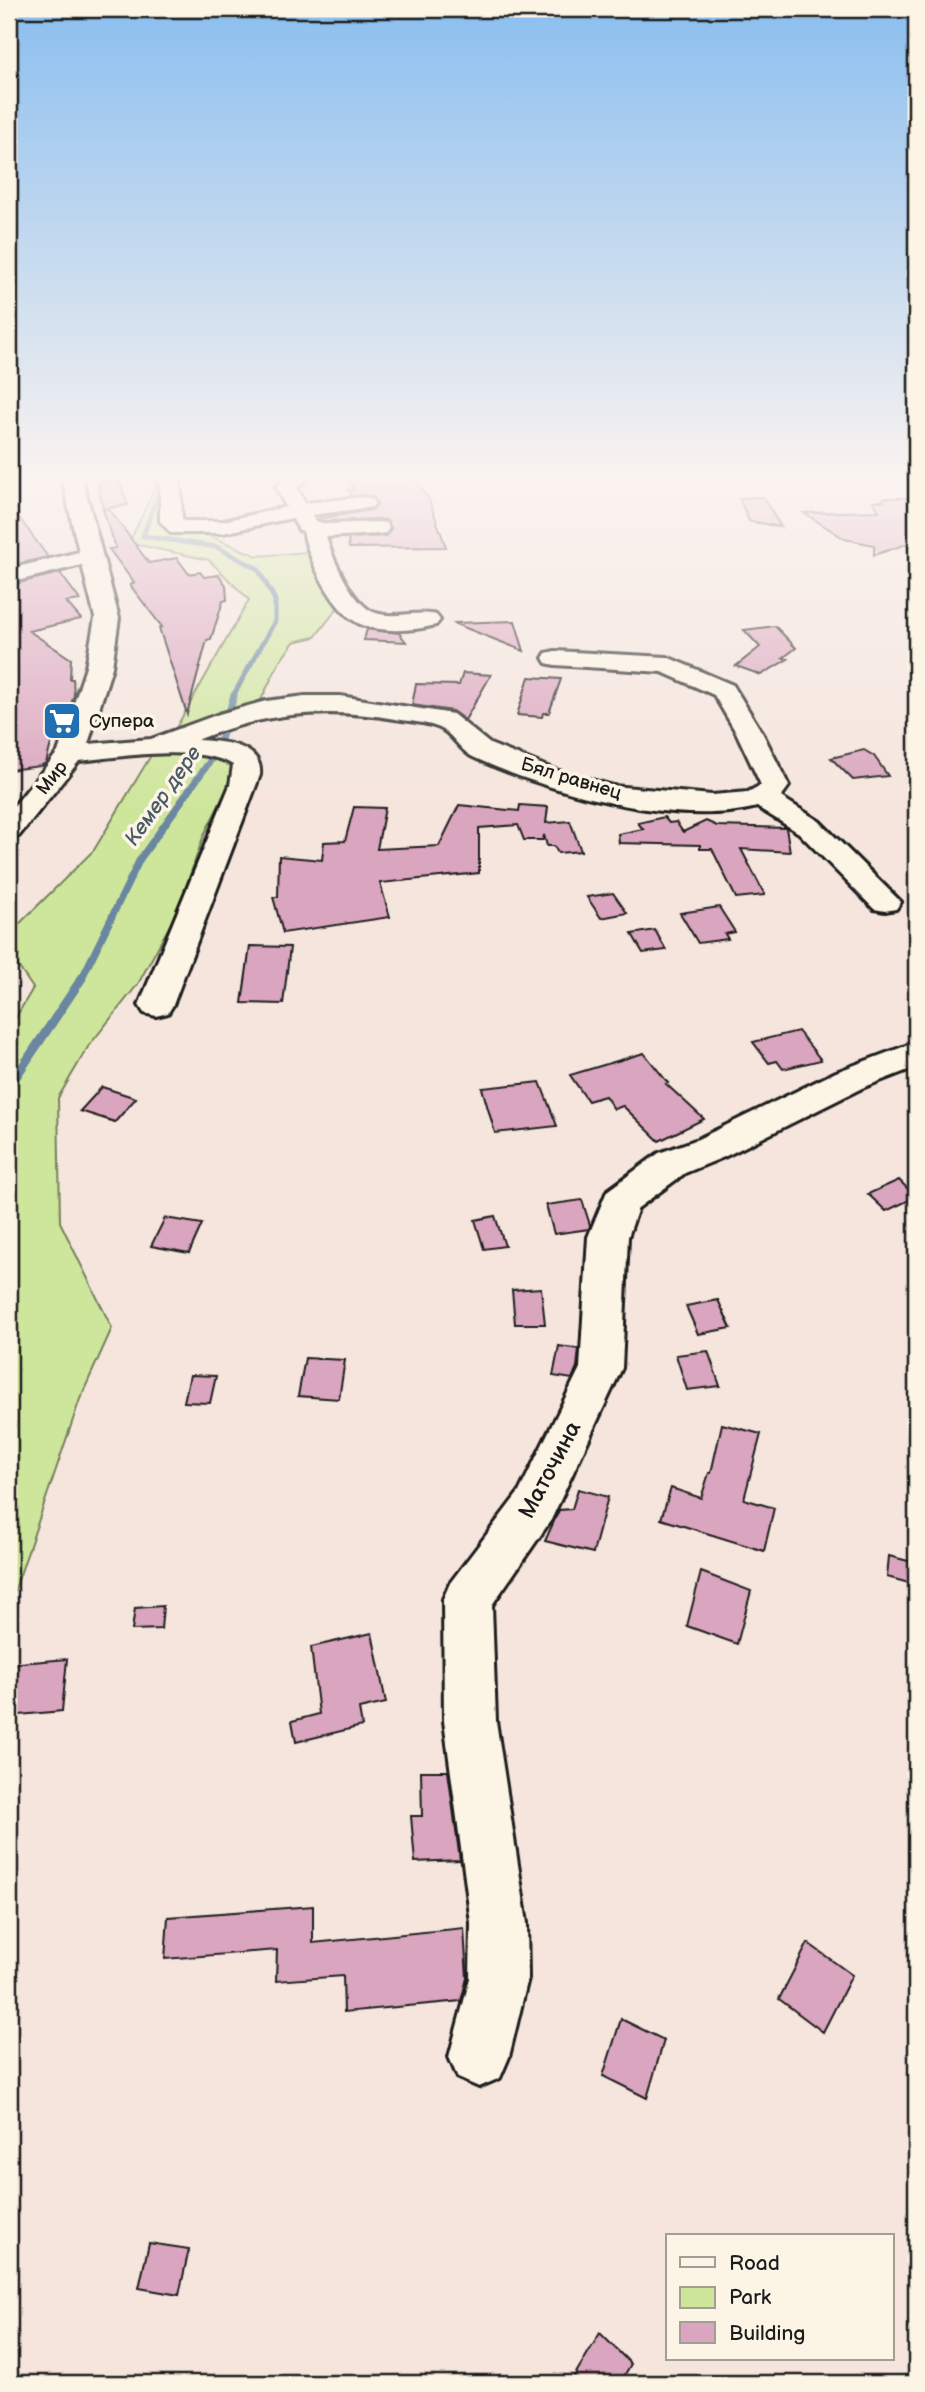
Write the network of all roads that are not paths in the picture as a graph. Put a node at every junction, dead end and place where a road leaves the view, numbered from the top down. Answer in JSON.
{"nodes":[{"id":1,"x":99,"y":586,"type":"edge"},
{"id":2,"x":337,"y":586,"type":"edge"},
{"id":3,"x":428,"y":620,"type":"dead end"},
{"id":4,"x":555,"y":658,"type":"dead end"},
{"id":5,"x":215,"y":742,"type":"junction"},
{"id":6,"x":71,"y":754,"type":"junction"},
{"id":7,"x":762,"y":798,"type":"junction"},
{"id":8,"x":9,"y":830,"type":"edge"},
{"id":9,"x":885,"y":902,"type":"dead end"},
{"id":10,"x":156,"y":1004,"type":"dead end"},
{"id":11,"x":916,"y":1054,"type":"edge"},
{"id":12,"x":479,"y":2057,"type":"dead end"}],
"edges":[{"from":1,"to":6,"type":"street","name":"Мир"},
{"from":2,"to":3,"type":"street"},
{"from":4,"to":7,"type":"street"},
{"from":5,"to":6,"type":"street"},
{"from":5,"to":7,"type":"street","name":"Бял равнец"},
{"from":5,"to":10,"type":"street"},
{"from":6,"to":8,"type":"street","name":"Мир"},
{"from":7,"to":9,"type":"street"},
{"from":11,"to":12,"type":"street","name":"Маточина"}]}
